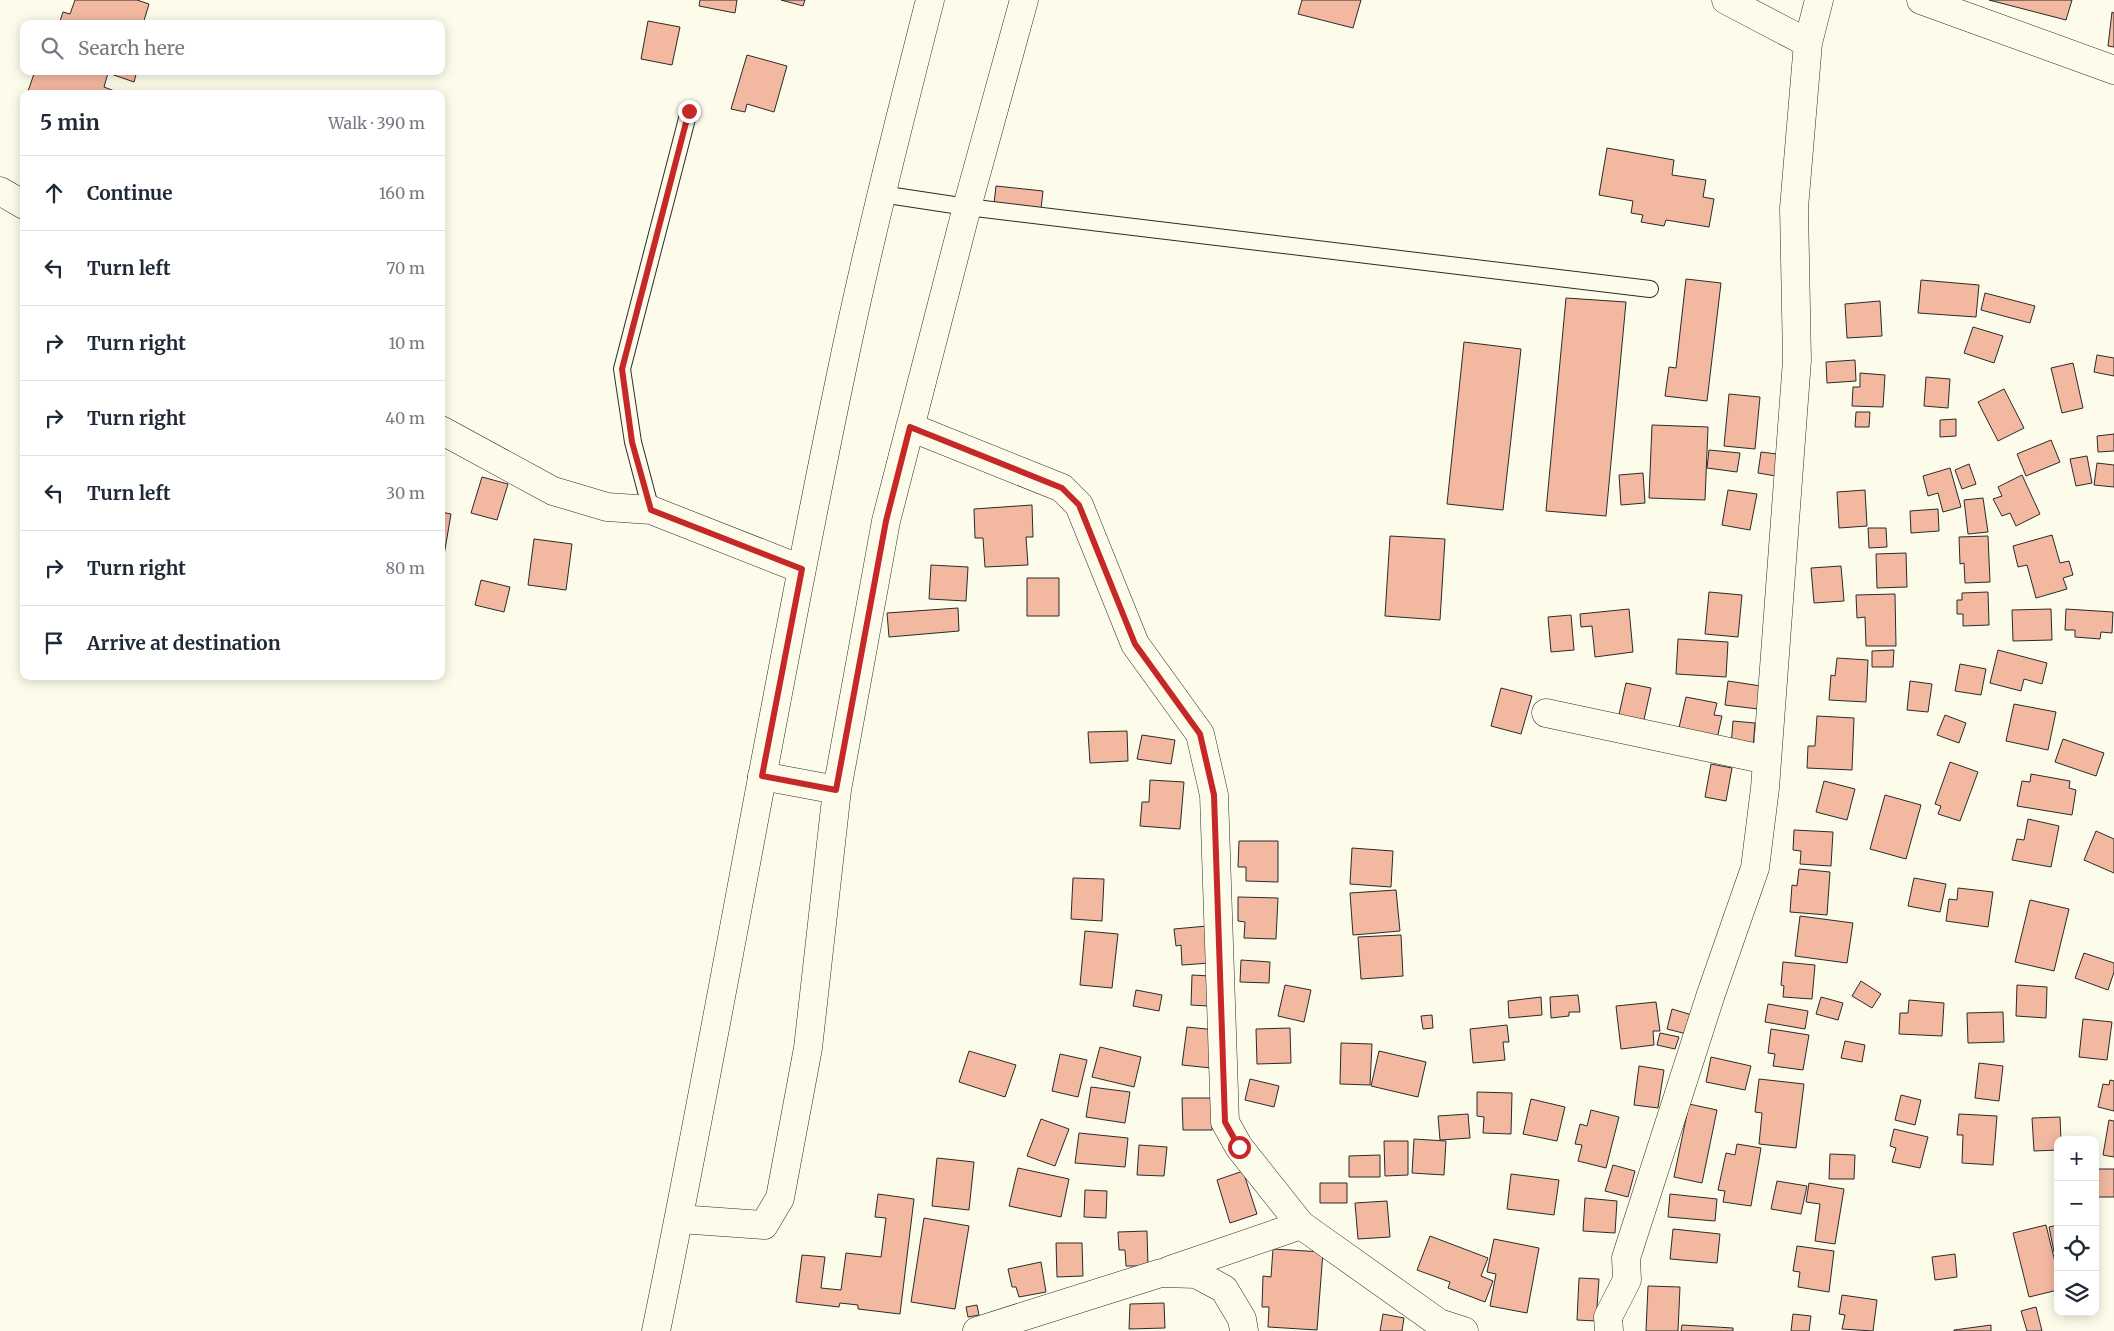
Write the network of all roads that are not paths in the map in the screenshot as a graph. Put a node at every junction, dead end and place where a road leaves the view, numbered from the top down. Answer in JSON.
{"nodes":[{"id":1,"x":930,"y":0,"type":"edge"},
{"id":2,"x":1024,"y":0,"type":"edge"},
{"id":3,"x":1726,"y":0,"type":"edge"},
{"id":4,"x":1819,"y":0,"type":"edge"},
{"id":5,"x":1921,"y":0,"type":"edge"},
{"id":6,"x":1808,"y":43,"type":"junction"},
{"id":7,"x":2114,"y":70,"type":"edge"},
{"id":8,"x":689,"y":111,"type":"dead end"},
{"id":9,"x":0,"y":191,"type":"edge"},
{"id":10,"x":881,"y":194,"type":"junction"},
{"id":11,"x":20,"y":202,"type":"edge"},
{"id":12,"x":967,"y":207,"type":"junction"},
{"id":13,"x":1650,"y":289,"type":"dead end"},
{"id":14,"x":910,"y":427,"type":"junction"},
{"id":15,"x":445,"y":432,"type":"edge"},
{"id":16,"x":651,"y":510,"type":"junction"},
{"id":17,"x":802,"y":569,"type":"junction"},
{"id":18,"x":1546,"y":713,"type":"dead end"},
{"id":19,"x":1767,"y":760,"type":"junction"},
{"id":20,"x":762,"y":776,"type":"junction"},
{"id":21,"x":836,"y":790,"type":"junction"},
{"id":22,"x":679,"y":1219,"type":"junction"},
{"id":23,"x":1302,"y":1225,"type":"junction"},
{"id":24,"x":1161,"y":1273,"type":"junction"},
{"id":25,"x":656,"y":1331,"type":"edge"},
{"id":26,"x":976,"y":1331,"type":"edge"},
{"id":27,"x":1244,"y":1331,"type":"edge"},
{"id":28,"x":1464,"y":1331,"type":"edge"},
{"id":29,"x":1609,"y":1331,"type":"edge"}],
"edges":[{"from":1,"to":10,"type":"street"},
{"from":2,"to":12,"type":"street"},
{"from":3,"to":6,"type":"street"},
{"from":4,"to":6,"type":"street"},
{"from":5,"to":7,"type":"street"},
{"from":6,"to":19,"type":"street"},
{"from":8,"to":16,"type":"lane"},
{"from":9,"to":11,"type":"street"},
{"from":10,"to":12,"type":"lane"},
{"from":10,"to":17,"type":"street"},
{"from":12,"to":13,"type":"lane"},
{"from":12,"to":14,"type":"street"},
{"from":14,"to":21,"type":"street"},
{"from":14,"to":23,"type":"street"},
{"from":15,"to":16,"type":"street"},
{"from":16,"to":17,"type":"street"},
{"from":17,"to":20,"type":"street"},
{"from":18,"to":19,"type":"street"},
{"from":19,"to":29,"type":"street"},
{"from":20,"to":21,"type":"street"},
{"from":20,"to":22,"type":"street"},
{"from":21,"to":22,"type":"street"},
{"from":22,"to":25,"type":"street"},
{"from":23,"to":24,"type":"street"},
{"from":23,"to":28,"type":"street"},
{"from":24,"to":26,"type":"street"},
{"from":24,"to":27,"type":"street"}]}
